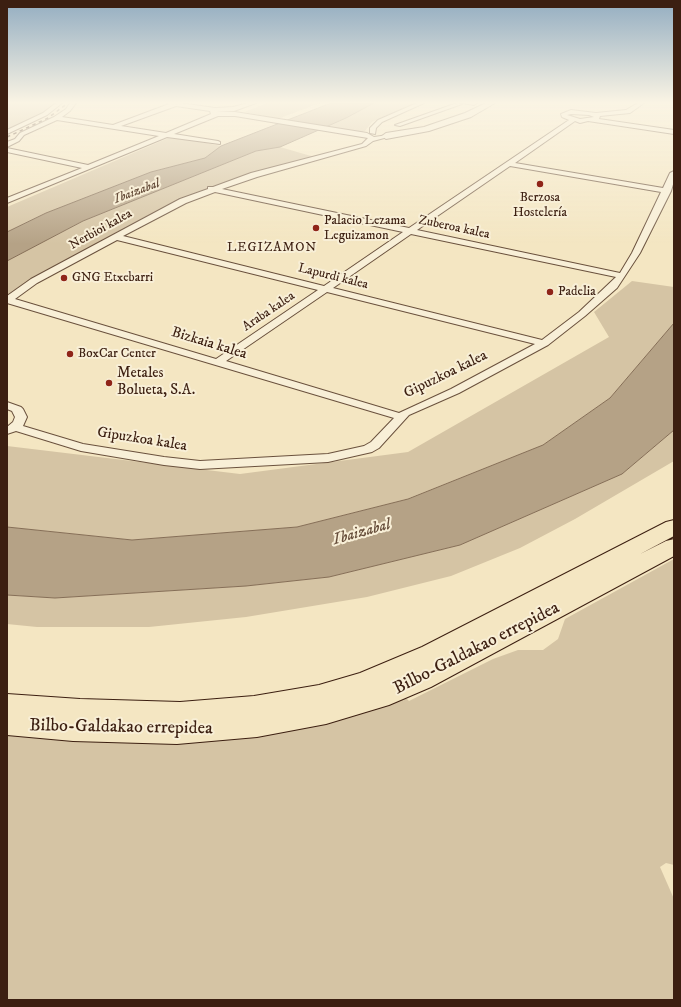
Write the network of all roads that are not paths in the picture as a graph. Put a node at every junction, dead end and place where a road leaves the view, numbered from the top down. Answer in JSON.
{"nodes":[{"id":1,"x":7,"y":150,"type":"edge"},
{"id":2,"x":130,"y":150,"type":"edge"},
{"id":3,"x":346,"y":150,"type":"edge"},
{"id":4,"x":529,"y":150,"type":"edge"},
{"id":5,"x":509,"y":164,"type":"junction"},
{"id":6,"x":89,"y":167,"type":"junction"},
{"id":7,"x":674,"y":173,"type":"edge"},
{"id":8,"x":211,"y":189,"type":"junction"},
{"id":9,"x":667,"y":191,"type":"junction"},
{"id":10,"x":7,"y":201,"type":"edge"},
{"id":11,"x":407,"y":231,"type":"junction"},
{"id":12,"x":115,"y":237,"type":"junction"},
{"id":13,"x":622,"y":276,"type":"junction"},
{"id":14,"x":326,"y":289,"type":"junction"},
{"id":15,"x":7,"y":300,"type":"edge"},
{"id":16,"x":544,"y":343,"type":"junction"},
{"id":17,"x":218,"y":362,"type":"junction"},
{"id":18,"x":7,"y":405,"type":"edge"},
{"id":19,"x":401,"y":417,"type":"junction"},
{"id":20,"x":11,"y":429,"type":"edge"},
{"id":21,"x":674,"y":527,"type":"edge"},
{"id":22,"x":674,"y":546,"type":"edge"},
{"id":23,"x":7,"y":689,"type":"edge"},
{"id":24,"x":319,"y":695,"type":"junction"},
{"id":25,"x":7,"y":704,"type":"edge"},
{"id":26,"x":7,"y":724,"type":"edge"}],
"edges":[{"from":1,"to":6,"type":"street"},
{"from":2,"to":6,"type":"street"},
{"from":3,"to":8,"type":"street","name":"Nerbioi kalea"},
{"from":4,"to":5,"type":"street","name":"Araba kalea"},
{"from":5,"to":9,"type":"street"},
{"from":5,"to":11,"type":"street","name":"Araba kalea"},
{"from":6,"to":10,"type":"street"},
{"from":7,"to":9,"type":"street","name":"Gipuzkoa kalea"},
{"from":8,"to":11,"type":"street","name":"Zuberoa kalea"},
{"from":8,"to":12,"type":"street","name":"Nerbioi kalea"},
{"from":9,"to":13,"type":"street","name":"Gipuzkoa kalea"},
{"from":11,"to":13,"type":"street","name":"Zuberoa kalea"},
{"from":11,"to":14,"type":"street","name":"Araba kalea"},
{"from":12,"to":14,"type":"street","name":"Lapurdi kalea"},
{"from":12,"to":15,"type":"street","name":"Nerbioi kalea"},
{"from":13,"to":16,"type":"street","name":"Gipuzkoa kalea"},
{"from":14,"to":16,"type":"street","name":"Lapurdi kalea"},
{"from":14,"to":17,"type":"street","name":"Araba kalea"},
{"from":15,"to":17,"type":"street","name":"Bizkaia kalea"},
{"from":16,"to":19,"type":"street","name":"Gipuzkoa kalea"},
{"from":17,"to":19,"type":"street","name":"Bizkaia kalea"},
{"from":18,"to":20,"type":"street"},
{"from":19,"to":20,"type":"street","name":"Gipuzkoa kalea"},
{"from":21,"to":24,"type":"highway","name":"Bilbo-Galdakao errepidea"},
{"from":22,"to":26,"type":"highway","name":"Bilbo-Galdakao errepidea"},
{"from":23,"to":24,"type":"highway"},
{"from":24,"to":25,"type":"highway","name":"Bilbo-Galdakao errepidea"}]}
